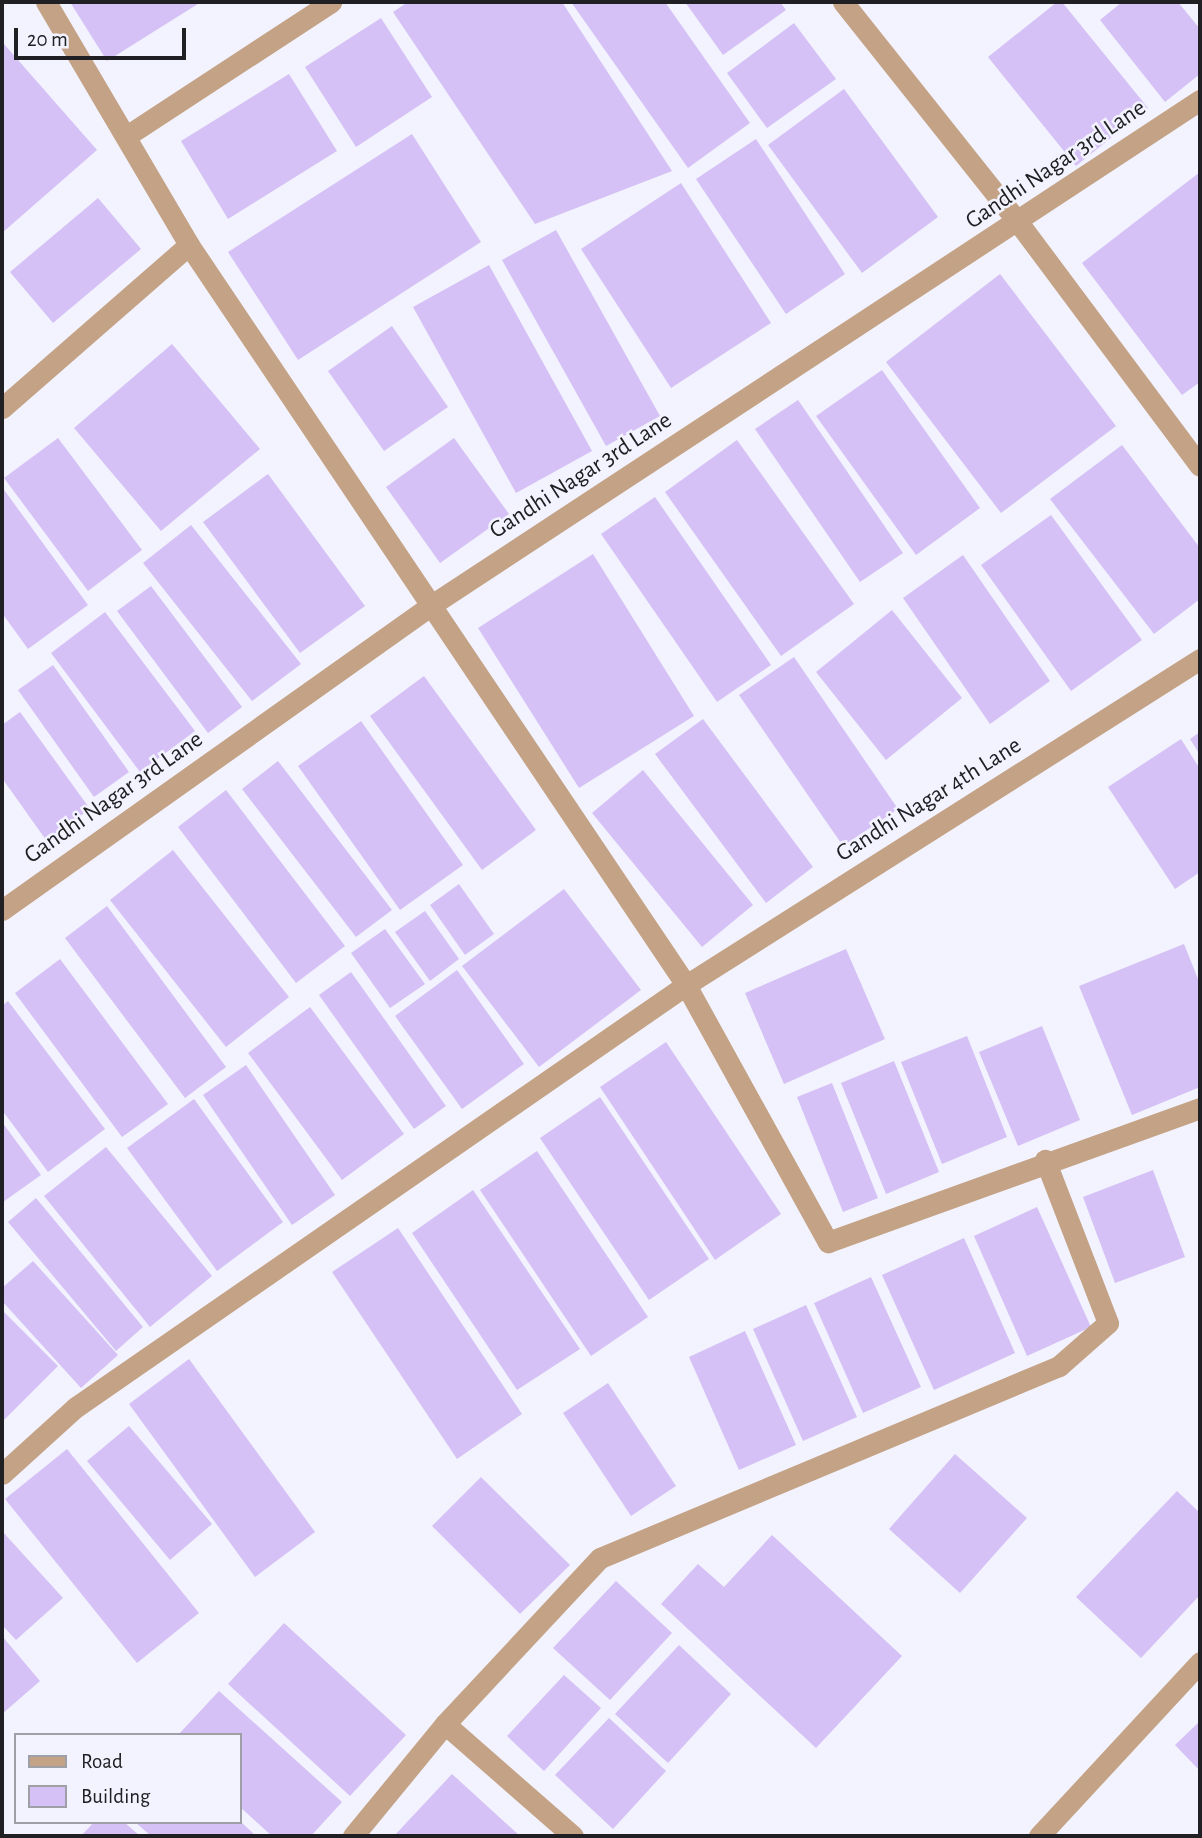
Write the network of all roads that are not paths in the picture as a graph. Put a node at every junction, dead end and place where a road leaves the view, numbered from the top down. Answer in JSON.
{"nodes":[{"id":1,"x":46,"y":2,"type":"edge"},
{"id":2,"x":331,"y":2,"type":"edge"},
{"id":3,"x":843,"y":2,"type":"edge"},
{"id":4,"x":1200,"y":100,"type":"edge"},
{"id":5,"x":128,"y":135,"type":"junction"},
{"id":6,"x":1018,"y":222,"type":"junction"},
{"id":7,"x":189,"y":245,"type":"junction"},
{"id":8,"x":2,"y":408,"type":"edge"},
{"id":9,"x":1200,"y":466,"type":"edge"},
{"id":10,"x":433,"y":604,"type":"junction"},
{"id":11,"x":1200,"y":659,"type":"edge"},
{"id":12,"x":2,"y":910,"type":"edge"},
{"id":13,"x":686,"y":985,"type":"junction"},
{"id":14,"x":1200,"y":1108,"type":"edge"},
{"id":15,"x":1045,"y":1160,"type":"junction"},
{"id":16,"x":2,"y":1474,"type":"edge"},
{"id":17,"x":1200,"y":1662,"type":"edge"},
{"id":18,"x":445,"y":1724,"type":"junction"},
{"id":19,"x":353,"y":1836,"type":"edge"},
{"id":20,"x":573,"y":1836,"type":"edge"},
{"id":21,"x":1039,"y":1836,"type":"edge"}],
"edges":[{"from":1,"to":5,"type":"street"},
{"from":2,"to":5,"type":"street"},
{"from":3,"to":6,"type":"street"},
{"from":4,"to":6,"type":"street","name":"Gandhi Nagar 3rd Lane"},
{"from":5,"to":7,"type":"street"},
{"from":6,"to":9,"type":"street"},
{"from":6,"to":10,"type":"street","name":"Gandhi Nagar 3rd Lane"},
{"from":7,"to":8,"type":"street"},
{"from":7,"to":10,"type":"street"},
{"from":10,"to":12,"type":"street","name":"Gandhi Nagar 3rd Lane"},
{"from":10,"to":13,"type":"street"},
{"from":11,"to":13,"type":"street","name":"Gandhi Nagar 4th Lane"},
{"from":13,"to":15,"type":"street"},
{"from":13,"to":16,"type":"street","name":"Gandhi Nagar 4th Lane"},
{"from":14,"to":15,"type":"street"},
{"from":15,"to":18,"type":"street"},
{"from":17,"to":21,"type":"street"},
{"from":18,"to":19,"type":"street"},
{"from":18,"to":20,"type":"street"}]}
